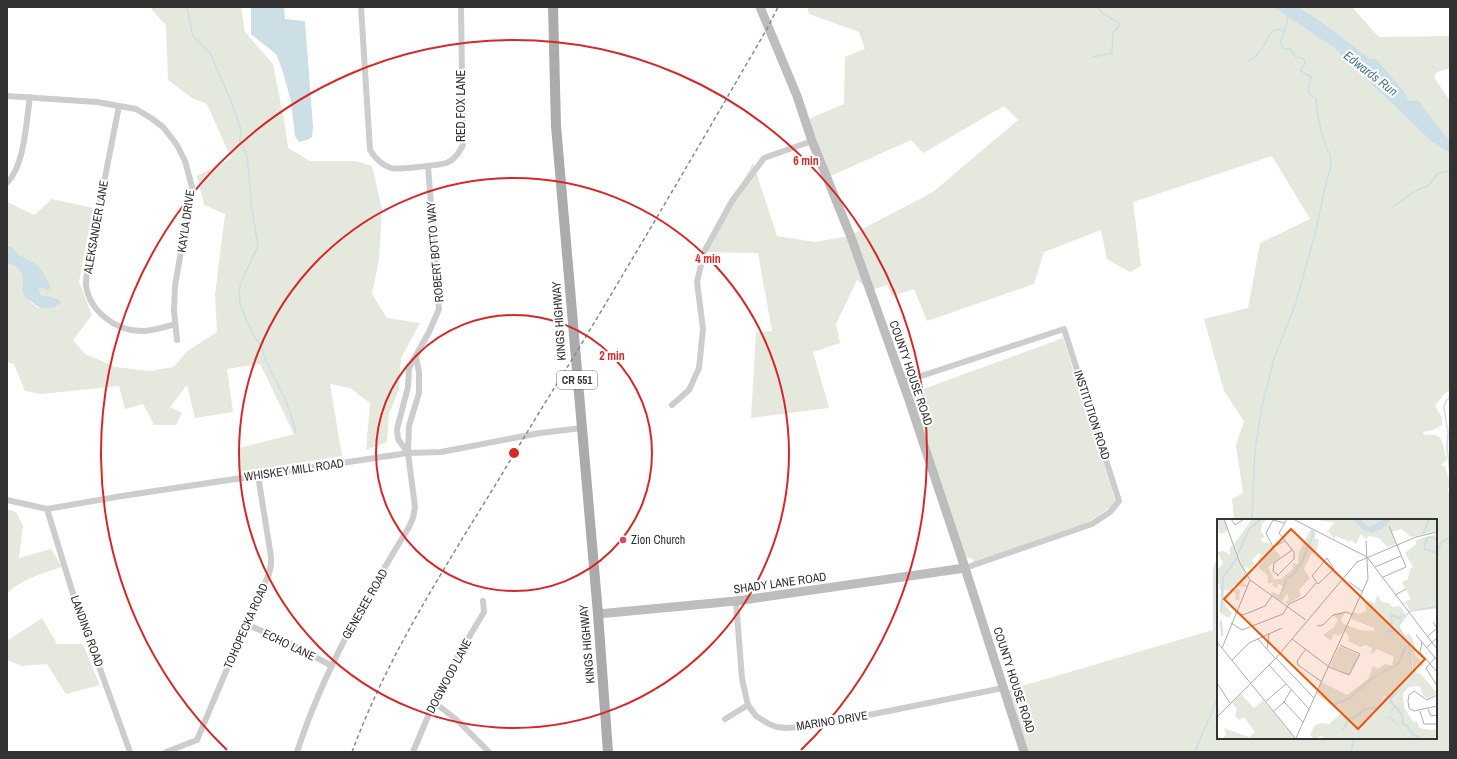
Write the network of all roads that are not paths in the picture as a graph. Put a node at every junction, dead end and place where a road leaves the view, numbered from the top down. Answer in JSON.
{"nodes":[{"id":1,"x":361,"y":7,"type":"edge"},
{"id":2,"x":461,"y":7,"type":"edge"},
{"id":3,"x":553,"y":7,"type":"edge"},
{"id":4,"x":760,"y":7,"type":"edge"},
{"id":5,"x":7,"y":96,"type":"edge"},
{"id":6,"x":30,"y":97,"type":"junction"},
{"id":7,"x":119,"y":106,"type":"junction"},
{"id":8,"x":812,"y":141,"type":"junction"},
{"id":9,"x":428,"y":166,"type":"junction"},
{"id":10,"x":7,"y":183,"type":"edge"},
{"id":11,"x":175,"y":324,"type":"junction"},
{"id":12,"x":177,"y":340,"type":"dead end"},
{"id":13,"x":416,"y":357,"type":"junction"},
{"id":14,"x":903,"y":382,"type":"junction"},
{"id":15,"x":672,"y":405,"type":"dead end"},
{"id":16,"x":582,"y":428,"type":"junction"},
{"id":17,"x":408,"y":453,"type":"junction"},
{"id":18,"x":258,"y":475,"type":"junction"},
{"id":19,"x":7,"y":500,"type":"edge"},
{"id":20,"x":47,"y":508,"type":"junction"},
{"id":21,"x":965,"y":568,"type":"junction"},
{"id":22,"x":483,"y":601,"type":"dead end"},
{"id":23,"x":736,"y":601,"type":"junction"},
{"id":24,"x":598,"y":614,"type":"junction"},
{"id":25,"x":246,"y":624,"type":"junction"},
{"id":26,"x":332,"y":666,"type":"junction"},
{"id":27,"x":1003,"y":688,"type":"junction"},
{"id":28,"x":434,"y":702,"type":"junction"},
{"id":29,"x":748,"y":705,"type":"junction"},
{"id":30,"x":725,"y":719,"type":"dead end"},
{"id":31,"x":130,"y":752,"type":"edge"},
{"id":32,"x":166,"y":752,"type":"edge"},
{"id":33,"x":297,"y":752,"type":"edge"},
{"id":34,"x":413,"y":752,"type":"edge"},
{"id":35,"x":489,"y":752,"type":"edge"},
{"id":36,"x":608,"y":752,"type":"edge"},
{"id":37,"x":1024,"y":752,"type":"edge"}],
"edges":[{"from":1,"to":9,"type":"street","name":"RED FOX LANE"},
{"from":2,"to":9,"type":"street","name":"RED FOX LANE"},
{"from":3,"to":16,"type":"main road","name":"KINGS HIGHWAY","number":"CR 551"},
{"from":4,"to":8,"type":"street","name":"COUNTY HOUSE ROAD"},
{"from":5,"to":6,"type":"street","name":"KAYLA DRIVE"},
{"from":6,"to":7,"type":"street","name":"KAYLA DRIVE"},
{"from":6,"to":10,"type":"street"},
{"from":7,"to":11,"type":"street","name":"KAYLA DRIVE"},
{"from":7,"to":11,"type":"street","name":"ALEKSANDER LANE"},
{"from":8,"to":14,"type":"street","name":"COUNTY HOUSE ROAD"},
{"from":8,"to":15,"type":"street"},
{"from":9,"to":13,"type":"street","name":"ROBERT BOTTO WAY"},
{"from":11,"to":12,"type":"street","name":"KAYLA DRIVE"},
{"from":13,"to":17,"type":"street"},
{"from":13,"to":17,"type":"street","name":"ROBERT BOTTO WAY"},
{"from":14,"to":21,"type":"street","name":"COUNTY HOUSE ROAD"},
{"from":14,"to":21,"type":"street","name":"INSTITUTION ROAD"},
{"from":16,"to":17,"type":"street","name":"WHISKEY MILL ROAD"},
{"from":16,"to":24,"type":"main road","name":"KINGS HIGHWAY","number":"CR 551"},
{"from":17,"to":18,"type":"street","name":"WHISKEY MILL ROAD"},
{"from":17,"to":26,"type":"street","name":"GENESEE ROAD"},
{"from":18,"to":20,"type":"street","name":"WHISKEY MILL ROAD"},
{"from":18,"to":25,"type":"street","name":"TOHOPECKA ROAD"},
{"from":19,"to":20,"type":"street","name":"WHISKEY MILL ROAD"},
{"from":20,"to":31,"type":"street","name":"LANDING ROAD"},
{"from":21,"to":23,"type":"street","name":"SHADY LANE ROAD"},
{"from":21,"to":27,"type":"street","name":"COUNTY HOUSE ROAD"},
{"from":22,"to":28,"type":"street","name":"DOGWOOD LANE"},
{"from":23,"to":24,"type":"street","name":"SHADY LANE ROAD"},
{"from":23,"to":29,"type":"street"},
{"from":24,"to":36,"type":"main road","name":"KINGS HIGHWAY","number":"CR 551"},
{"from":25,"to":26,"type":"street","name":"ECHO LANE"},
{"from":25,"to":32,"type":"street","name":"TOHOPECKA ROAD"},
{"from":26,"to":33,"type":"street","name":"GENESEE ROAD"},
{"from":27,"to":29,"type":"street","name":"MARINO DRIVE"},
{"from":27,"to":37,"type":"street","name":"COUNTY HOUSE ROAD"},
{"from":28,"to":34,"type":"street","name":"DOGWOOD LANE"},
{"from":28,"to":35,"type":"street"},
{"from":29,"to":30,"type":"street"}]}
